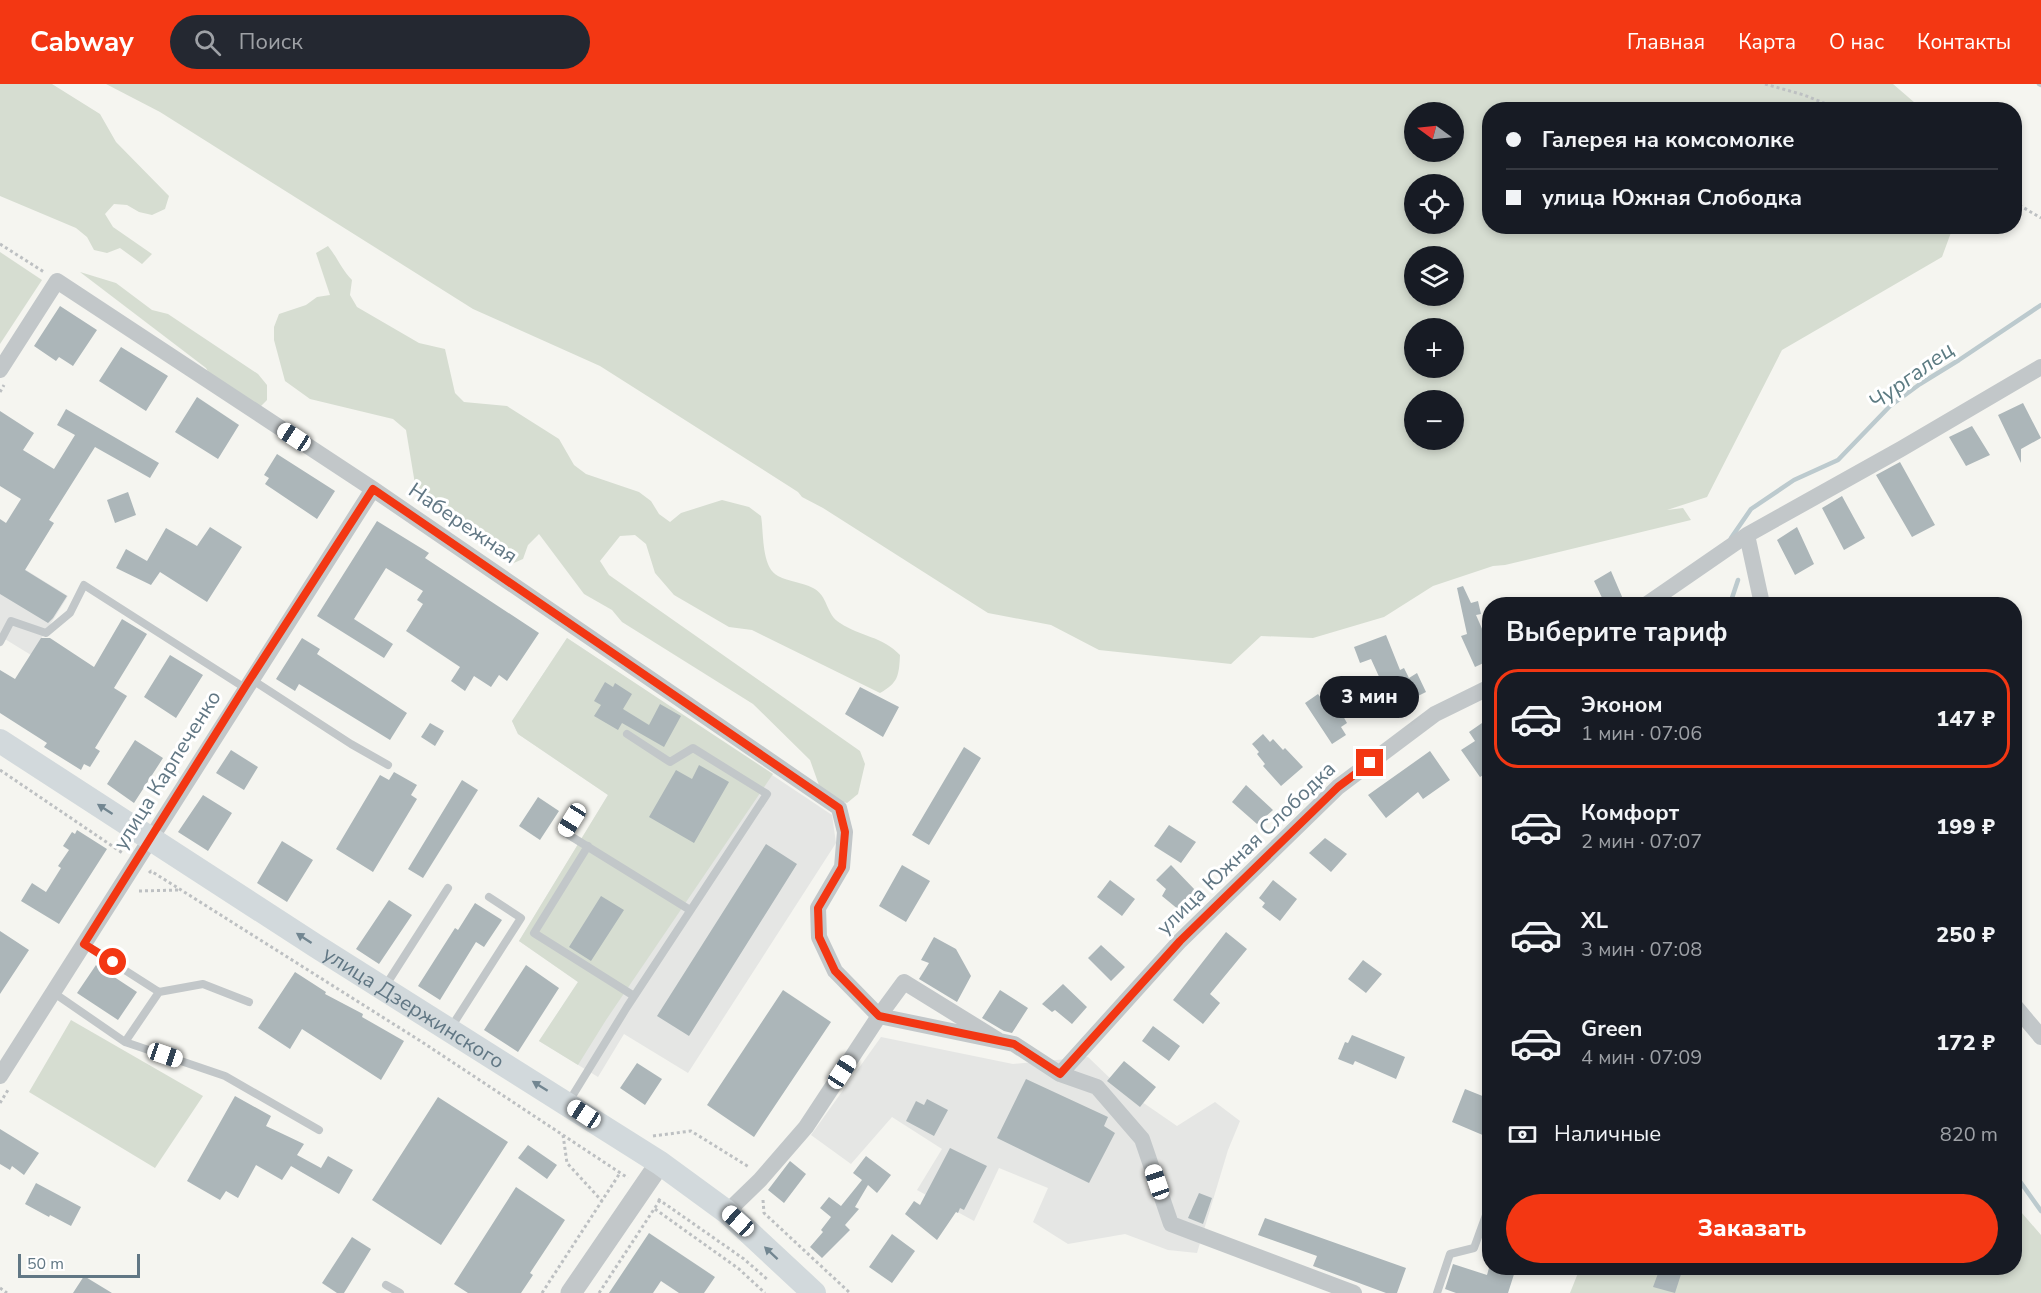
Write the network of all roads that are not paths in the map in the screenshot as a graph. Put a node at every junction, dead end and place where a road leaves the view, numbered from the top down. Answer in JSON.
{"nodes":[{"id":1,"x":2041,"y":367,"type":"edge"},
{"id":2,"x":0,"y":370,"type":"edge"},
{"id":3,"x":373,"y":489,"type":"junction"},
{"id":4,"x":1747,"y":535,"type":"junction"},
{"id":5,"x":1657,"y":597,"type":"edge"},
{"id":6,"x":1760,"y":597,"type":"edge"},
{"id":7,"x":0,"y":642,"type":"edge"},
{"id":8,"x":248,"y":683,"type":"junction"},
{"id":9,"x":1482,"y":691,"type":"edge"},
{"id":10,"x":627,"y":734,"type":"dead end"},
{"id":11,"x":2,"y":745,"type":"edge"},
{"id":12,"x":388,"y":765,"type":"dead end"},
{"id":13,"x":579,"y":808,"type":"dead end"},
{"id":14,"x":151,"y":838,"type":"junction"},
{"id":15,"x":588,"y":846,"type":"junction"},
{"id":16,"x":448,"y":888,"type":"dead end"},
{"id":17,"x":489,"y":897,"type":"dead end"},
{"id":18,"x":690,"y":910,"type":"junction"},
{"id":19,"x":84,"y":944,"type":"junction"},
{"id":20,"x":384,"y":988,"type":"junction"},
{"id":21,"x":159,"y":992,"type":"junction"},
{"id":22,"x":54,"y":993,"type":"junction"},
{"id":23,"x":634,"y":996,"type":"junction"},
{"id":24,"x":249,"y":1002,"type":"dead end"},
{"id":25,"x":2022,"y":1014,"type":"edge"},
{"id":26,"x":879,"y":1016,"type":"junction"},
{"id":27,"x":450,"y":1030,"type":"junction"},
{"id":28,"x":2041,"y":1037,"type":"edge"},
{"id":29,"x":998,"y":1040,"type":"junction"},
{"id":30,"x":126,"y":1042,"type":"junction"},
{"id":31,"x":4,"y":1073,"type":"edge"},
{"id":32,"x":1060,"y":1074,"type":"junction"},
{"id":33,"x":568,"y":1103,"type":"junction"},
{"id":34,"x":319,"y":1130,"type":"dead end"},
{"id":35,"x":660,"y":1163,"type":"junction"},
{"id":36,"x":727,"y":1212,"type":"junction"},
{"id":37,"x":1482,"y":1226,"type":"edge"},
{"id":38,"x":386,"y":1285,"type":"dead end"},
{"id":39,"x":400,"y":1293,"type":"edge"},
{"id":40,"x":571,"y":1293,"type":"edge"},
{"id":41,"x":814,"y":1293,"type":"edge"},
{"id":42,"x":1354,"y":1293,"type":"edge"},
{"id":43,"x":1437,"y":1293,"type":"edge"}],
"edges":[{"from":1,"to":4,"type":"street"},
{"from":2,"to":3,"type":"street","name":"Набережная"},
{"from":3,"to":8,"type":"street","name":"улица Карпеченко"},
{"from":3,"to":26,"type":"street","name":"Набережная"},
{"from":4,"to":5,"type":"street"},
{"from":4,"to":6,"type":"street"},
{"from":7,"to":8,"type":"lane"},
{"from":8,"to":12,"type":"lane"},
{"from":8,"to":14,"type":"street","name":"улица Карпеченко"},
{"from":9,"to":32,"type":"street","name":"улица Южная Слободка"},
{"from":10,"to":18,"type":"lane"},
{"from":14,"to":11,"type":"main road","name":"улица Дзержинского","one_way":true},
{"from":13,"to":15,"type":"lane"},
{"from":14,"to":19,"type":"street","name":"улица Карпеченко"},
{"from":20,"to":14,"type":"main road","name":"улица Дзержинского","one_way":true},
{"from":15,"to":18,"type":"lane"},
{"from":15,"to":23,"type":"lane"},
{"from":16,"to":20,"type":"lane"},
{"from":17,"to":27,"type":"lane"},
{"from":18,"to":23,"type":"lane"},
{"from":19,"to":21,"type":"lane"},
{"from":19,"to":22,"type":"street","name":"улица Карпеченко"},
{"from":20,"to":27,"type":"main road","name":"улица Дзержинского"},
{"from":21,"to":24,"type":"lane"},
{"from":21,"to":30,"type":"lane"},
{"from":22,"to":30,"type":"lane"},
{"from":22,"to":31,"type":"street","name":"улица Карпеченко"},
{"from":23,"to":33,"type":"lane"},
{"from":25,"to":28,"type":"street"},
{"from":26,"to":29,"type":"street"},
{"from":26,"to":29,"type":"street"},
{"from":26,"to":36,"type":"street"},
{"from":33,"to":27,"type":"main road","name":"улица Дзержинского","one_way":true},
{"from":29,"to":32,"type":"street"},
{"from":30,"to":34,"type":"lane"},
{"from":32,"to":42,"type":"street"},
{"from":33,"to":35,"type":"main road","name":"улица Дзержинского"},
{"from":35,"to":36,"type":"main road","name":"улица Дзержинского"},
{"from":35,"to":40,"type":"street"},
{"from":41,"to":36,"type":"main road","name":"улица Дзержинского","one_way":true},
{"from":37,"to":43,"type":"lane"},
{"from":38,"to":39,"type":"lane"}]}
